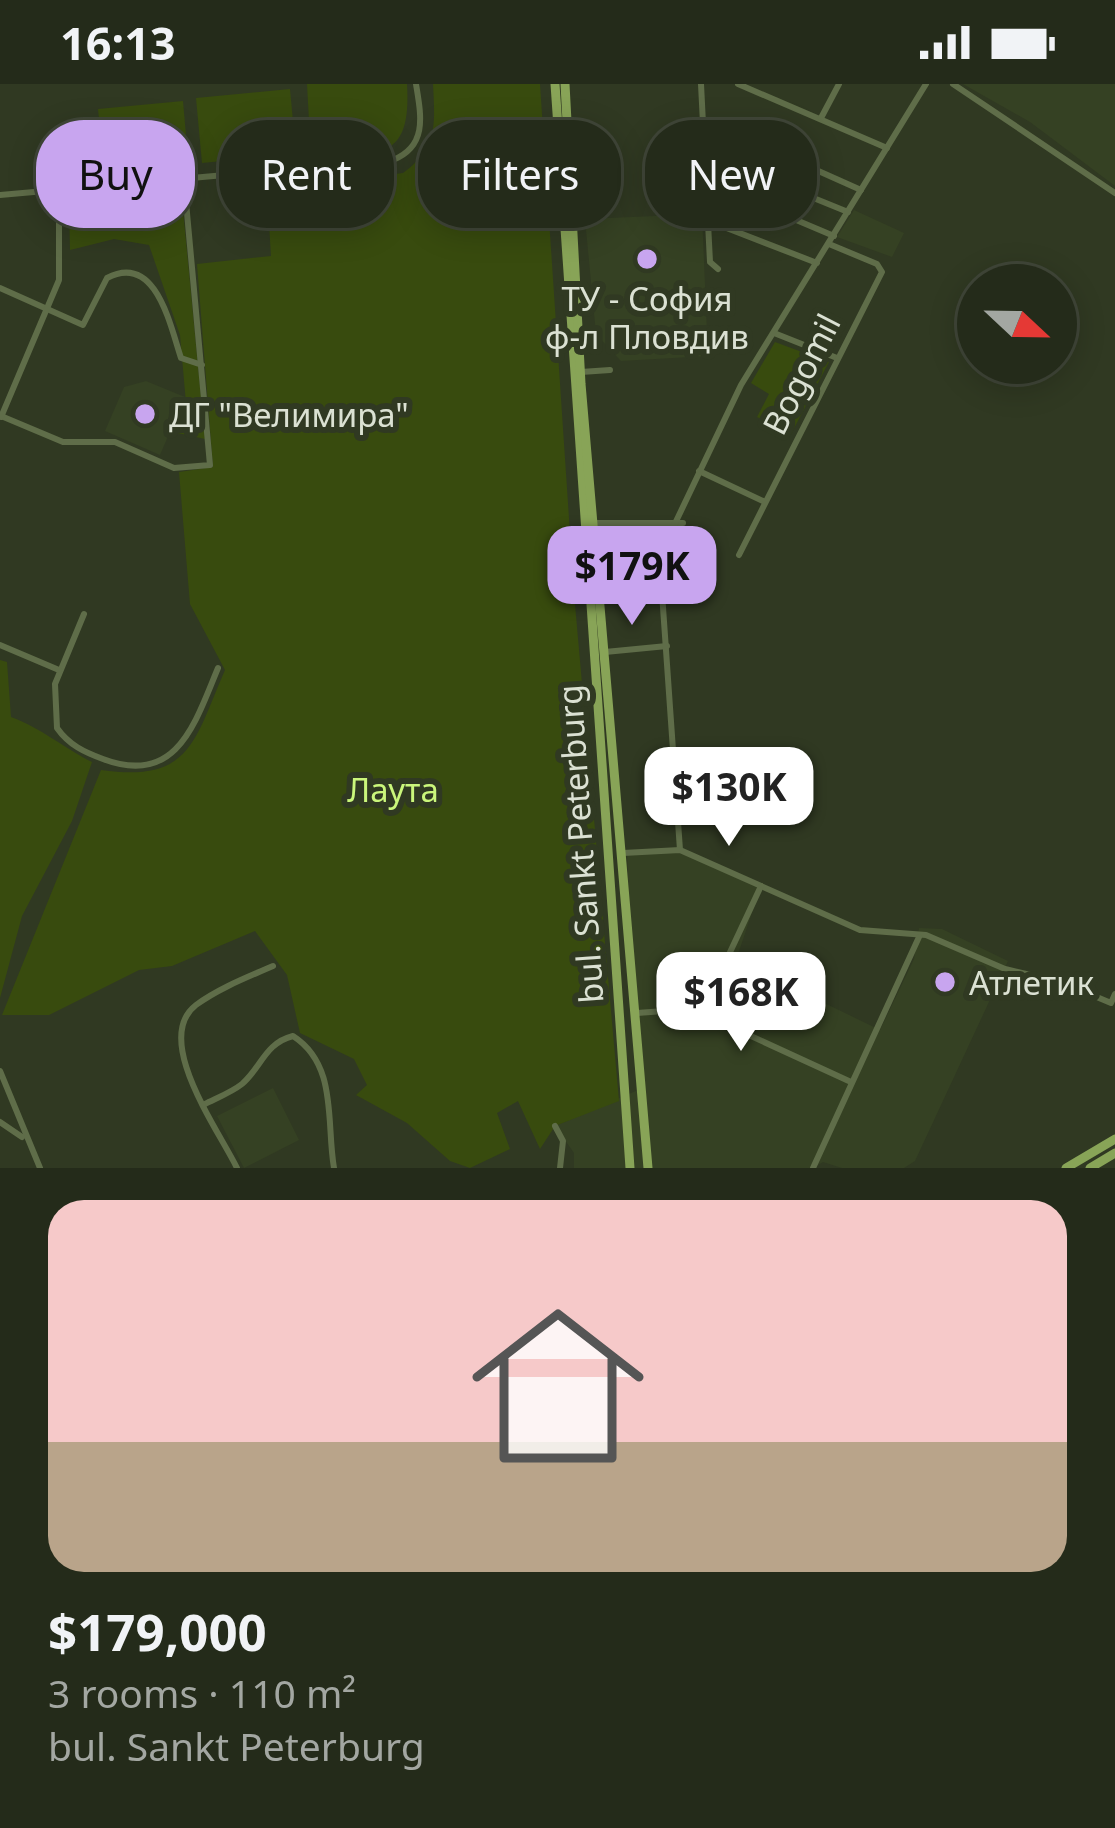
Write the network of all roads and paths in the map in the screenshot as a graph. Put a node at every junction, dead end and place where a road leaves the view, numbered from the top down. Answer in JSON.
{"nodes":[{"id":1,"x":416,"y":84,"type":"edge"},
{"id":2,"x":555,"y":84,"type":"edge"},
{"id":3,"x":565,"y":84,"type":"edge"},
{"id":4,"x":701,"y":84,"type":"edge"},
{"id":5,"x":738,"y":84,"type":"edge"},
{"id":6,"x":838,"y":84,"type":"edge"},
{"id":7,"x":926,"y":84,"type":"edge"},
{"id":8,"x":953,"y":84,"type":"edge"},
{"id":9,"x":821,"y":118,"type":"junction"},
{"id":10,"x":702,"y":120,"type":"edge"},
{"id":11,"x":887,"y":148,"type":"junction"},
{"id":12,"x":817,"y":170,"type":"edge"},
{"id":13,"x":195,"y":179,"type":"edge"},
{"id":14,"x":861,"y":190,"type":"junction"},
{"id":15,"x":36,"y":193,"type":"edge"},
{"id":16,"x":1115,"y":193,"type":"edge"},
{"id":17,"x":0,"y":195,"type":"edge"},
{"id":18,"x":817,"y":199,"type":"edge"},
{"id":19,"x":848,"y":212,"type":"junction"},
{"id":20,"x":60,"y":228,"type":"edge"},
{"id":21,"x":189,"y":228,"type":"edge"},
{"id":22,"x":707,"y":228,"type":"edge"},
{"id":23,"x":727,"y":228,"type":"edge"},
{"id":24,"x":807,"y":228,"type":"edge"},
{"id":25,"x":831,"y":240,"type":"junction"},
{"id":26,"x":817,"y":263,"type":"junction"},
{"id":27,"x":718,"y":268,"type":"dead end"},
{"id":28,"x":0,"y":288,"type":"edge"},
{"id":29,"x":46,"y":308,"type":"junction"},
{"id":30,"x":774,"y":333,"type":"junction"},
{"id":31,"x":837,"y":358,"type":"junction"},
{"id":32,"x":202,"y":365,"type":"junction"},
{"id":33,"x":610,"y":370,"type":"dead end"},
{"id":34,"x":576,"y":373,"type":"junction"},
{"id":35,"x":1,"y":418,"type":"edge"},
{"id":36,"x":699,"y":471,"type":"junction"},
{"id":37,"x":763,"y":501,"type":"junction"},
{"id":38,"x":679,"y":522,"type":"junction"},
{"id":39,"x":592,"y":523,"type":"junction"},
{"id":40,"x":739,"y":555,"type":"dead end"},
{"id":41,"x":84,"y":614,"type":"dead end"},
{"id":42,"x":0,"y":645,"type":"edge"},
{"id":43,"x":667,"y":646,"type":"junction"},
{"id":44,"x":603,"y":652,"type":"junction"},
{"id":45,"x":218,"y":668,"type":"dead end"},
{"id":46,"x":59,"y":670,"type":"junction"},
{"id":47,"x":680,"y":850,"type":"junction"},
{"id":48,"x":619,"y":853,"type":"junction"},
{"id":49,"x":761,"y":886,"type":"junction"},
{"id":50,"x":919,"y":937,"type":"junction"},
{"id":51,"x":274,"y":966,"type":"dead end"},
{"id":52,"x":1113,"y":998,"type":"edge"},
{"id":53,"x":702,"y":1012,"type":"junction"},
{"id":54,"x":632,"y":1014,"type":"junction"},
{"id":55,"x":0,"y":1071,"type":"edge"},
{"id":56,"x":851,"y":1082,"type":"junction"},
{"id":57,"x":205,"y":1104,"type":"junction"},
{"id":58,"x":0,"y":1122,"type":"edge"},
{"id":59,"x":555,"y":1126,"type":"dead end"},
{"id":60,"x":1115,"y":1138,"type":"edge"},
{"id":61,"x":25,"y":1139,"type":"junction"},
{"id":62,"x":1115,"y":1153,"type":"edge"},
{"id":63,"x":40,"y":1168,"type":"edge"},
{"id":64,"x":237,"y":1168,"type":"edge"},
{"id":65,"x":334,"y":1168,"type":"edge"},
{"id":66,"x":560,"y":1168,"type":"edge"},
{"id":67,"x":630,"y":1168,"type":"edge"},
{"id":68,"x":648,"y":1168,"type":"edge"},
{"id":69,"x":813,"y":1168,"type":"edge"},
{"id":70,"x":1066,"y":1168,"type":"edge"},
{"id":71,"x":1090,"y":1168,"type":"edge"}],
"edges":[{"from":1,"to":13,"type":"street"},
{"from":2,"to":34,"type":"main road","name":"bul. Sankt Peterburg"},
{"from":3,"to":34,"type":"main road","name":"bul. Sankt Peterburg"},
{"from":4,"to":10,"type":"street"},
{"from":5,"to":9,"type":"street"},
{"from":6,"to":9,"type":"street"},
{"from":7,"to":11,"type":"street","name":"Bogomil"},
{"from":8,"to":16,"type":"street"},
{"from":9,"to":11,"type":"street"},
{"from":11,"to":14,"type":"street","name":"Bogomil"},
{"from":12,"to":14,"type":"street"},
{"from":14,"to":19,"type":"street","name":"Bogomil"},
{"from":15,"to":17,"type":"street"},
{"from":18,"to":19,"type":"street"},
{"from":19,"to":25,"type":"street","name":"Bogomil"},
{"from":20,"to":29,"type":"street"},
{"from":21,"to":32,"type":"street"},
{"from":22,"to":27,"type":"street"},
{"from":23,"to":26,"type":"street"},
{"from":24,"to":25,"type":"street"},
{"from":25,"to":26,"type":"street","name":"Bogomil"},
{"from":25,"to":31,"type":"street","name":"Bogomil"},
{"from":26,"to":30,"type":"street","name":"Bogomil"},
{"from":28,"to":29,"type":"street"},
{"from":29,"to":32,"type":"street"},
{"from":29,"to":35,"type":"street"},
{"from":30,"to":31,"type":"street"},
{"from":30,"to":36,"type":"street","name":"Bogomil"},
{"from":31,"to":37,"type":"street","name":"Bogomil"},
{"from":32,"to":35,"type":"street"},
{"from":33,"to":34,"type":"street"},
{"from":34,"to":39,"type":"main road","name":"bul. Sankt Peterburg"},
{"from":34,"to":67,"type":"main road","name":"bul. Sankt Peterburg"},
{"from":36,"to":37,"type":"street"},
{"from":36,"to":38,"type":"street","name":"Bogomil"},
{"from":37,"to":40,"type":"street","name":"Bogomil"},
{"from":38,"to":39,"type":"street"},
{"from":38,"to":43,"type":"street","name":"Bogomil"},
{"from":39,"to":44,"type":"main road","name":"bul. Sankt Peterburg"},
{"from":41,"to":46,"type":"street"},
{"from":42,"to":46,"type":"street"},
{"from":43,"to":44,"type":"street"},
{"from":43,"to":47,"type":"street","name":"Bogomil"},
{"from":44,"to":48,"type":"main road","name":"bul. Sankt Peterburg"},
{"from":45,"to":46,"type":"street"},
{"from":47,"to":48,"type":"street"},
{"from":47,"to":49,"type":"street"},
{"from":48,"to":54,"type":"main road","name":"bul. Sankt Peterburg"},
{"from":49,"to":50,"type":"street"},
{"from":49,"to":53,"type":"street"},
{"from":50,"to":52,"type":"street"},
{"from":50,"to":56,"type":"street"},
{"from":51,"to":57,"type":"street"},
{"from":53,"to":54,"type":"street"},
{"from":53,"to":56,"type":"street"},
{"from":54,"to":68,"type":"main road","name":"bul. Sankt Peterburg"},
{"from":55,"to":61,"type":"street"},
{"from":56,"to":69,"type":"street"},
{"from":57,"to":64,"type":"street"},
{"from":57,"to":65,"type":"street"},
{"from":58,"to":61,"type":"street"},
{"from":59,"to":66,"type":"street"},
{"from":60,"to":70,"type":"main road"},
{"from":61,"to":63,"type":"street"},
{"from":62,"to":71,"type":"main road"}]}
